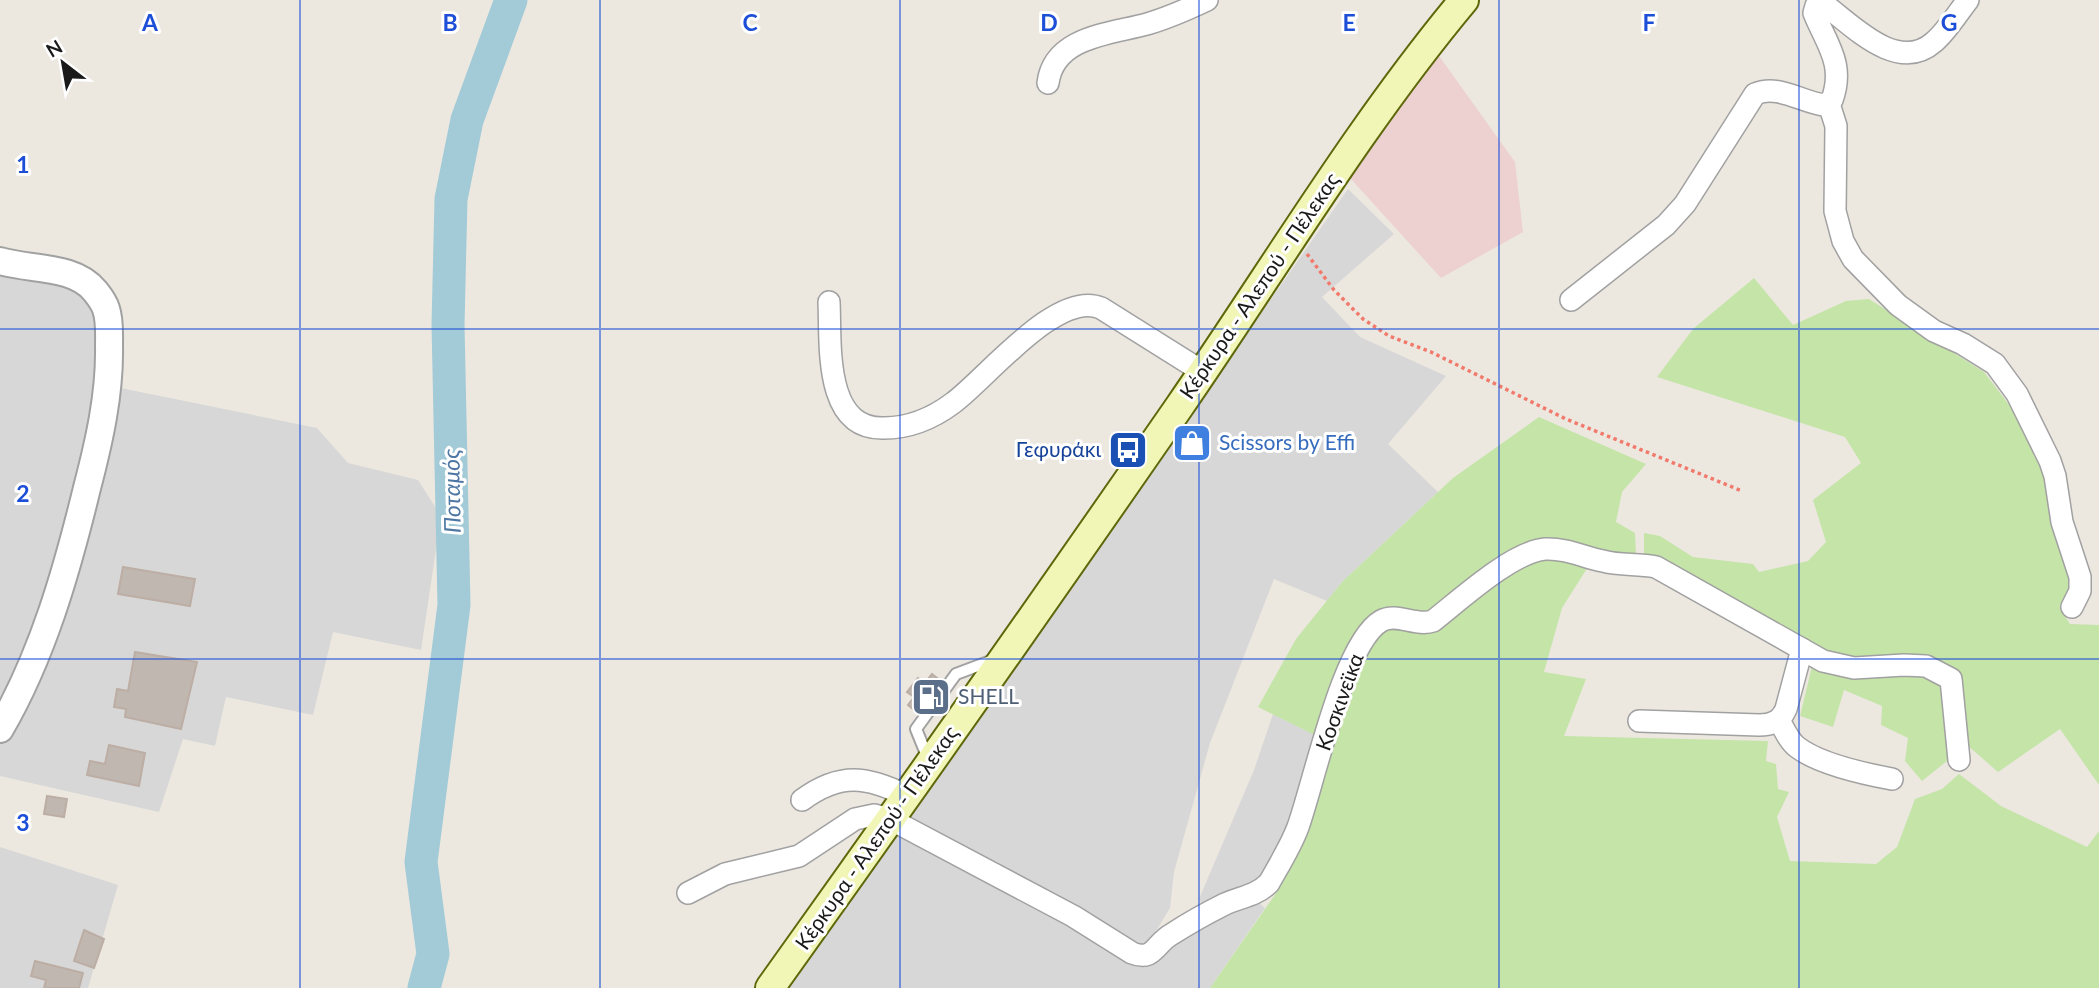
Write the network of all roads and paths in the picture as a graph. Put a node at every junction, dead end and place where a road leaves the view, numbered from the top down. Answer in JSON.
{"nodes":[{"id":1,"x":1207,"y":0,"type":"edge"},
{"id":2,"x":1464,"y":0,"type":"edge"},
{"id":3,"x":1968,"y":0,"type":"edge"},
{"id":4,"x":1816,"y":2,"type":"edge"},
{"id":5,"x":1048,"y":82,"type":"dead end"},
{"id":6,"x":1829,"y":104,"type":"junction"},
{"id":7,"x":1294,"y":236,"type":"junction"},
{"id":8,"x":0,"y":261,"type":"edge"},
{"id":9,"x":1571,"y":300,"type":"dead end"},
{"id":10,"x":829,"y":302,"type":"dead end"},
{"id":11,"x":1203,"y":372,"type":"junction"},
{"id":12,"x":1742,"y":491,"type":"dead end"},
{"id":13,"x":2073,"y":607,"type":"dead end"},
{"id":14,"x":1802,"y":649,"type":"junction"},
{"id":15,"x":1779,"y":720,"type":"junction"},
{"id":16,"x":1639,"y":722,"type":"dead end"},
{"id":17,"x":0,"y":729,"type":"edge"},
{"id":18,"x":1959,"y":760,"type":"dead end"},
{"id":19,"x":1892,"y":779,"type":"dead end"},
{"id":20,"x":907,"y":796,"type":"junction"},
{"id":21,"x":802,"y":800,"type":"dead end"},
{"id":22,"x":890,"y":819,"type":"junction"},
{"id":23,"x":688,"y":894,"type":"dead end"},
{"id":24,"x":771,"y":988,"type":"edge"}],
"edges":[{"from":1,"to":5,"type":"street"},
{"from":2,"to":7,"type":"main road","name":"Κέρκυρα - Αλεπού - Πέλεκας"},
{"from":3,"to":4,"type":"street"},
{"from":4,"to":6,"type":"street"},
{"from":6,"to":9,"type":"street"},
{"from":6,"to":13,"type":"street"},
{"from":7,"to":11,"type":"main road","name":"Κέρκυρα - Αλεπού - Πέλεκας"},
{"from":7,"to":12,"type":"path"},
{"from":8,"to":17,"type":"street"},
{"from":10,"to":11,"type":"street"},
{"from":11,"to":20,"type":"main road","name":"Κέρκυρα - Αλεπού - Πέλεκας"},
{"from":14,"to":15,"type":"street"},
{"from":14,"to":18,"type":"street","name":"Κοσκινεϊκα"},
{"from":14,"to":22,"type":"street","name":"Κοσκινεϊκα"},
{"from":15,"to":16,"type":"street"},
{"from":15,"to":19,"type":"street"},
{"from":20,"to":21,"type":"street"},
{"from":20,"to":22,"type":"main road","name":"Κέρκυρα - Αλεπού - Πέλεκας"},
{"from":22,"to":23,"type":"street"},
{"from":22,"to":24,"type":"main road","name":"Κέρκυρα - Αλεπού - Πέλεκας"}]}
